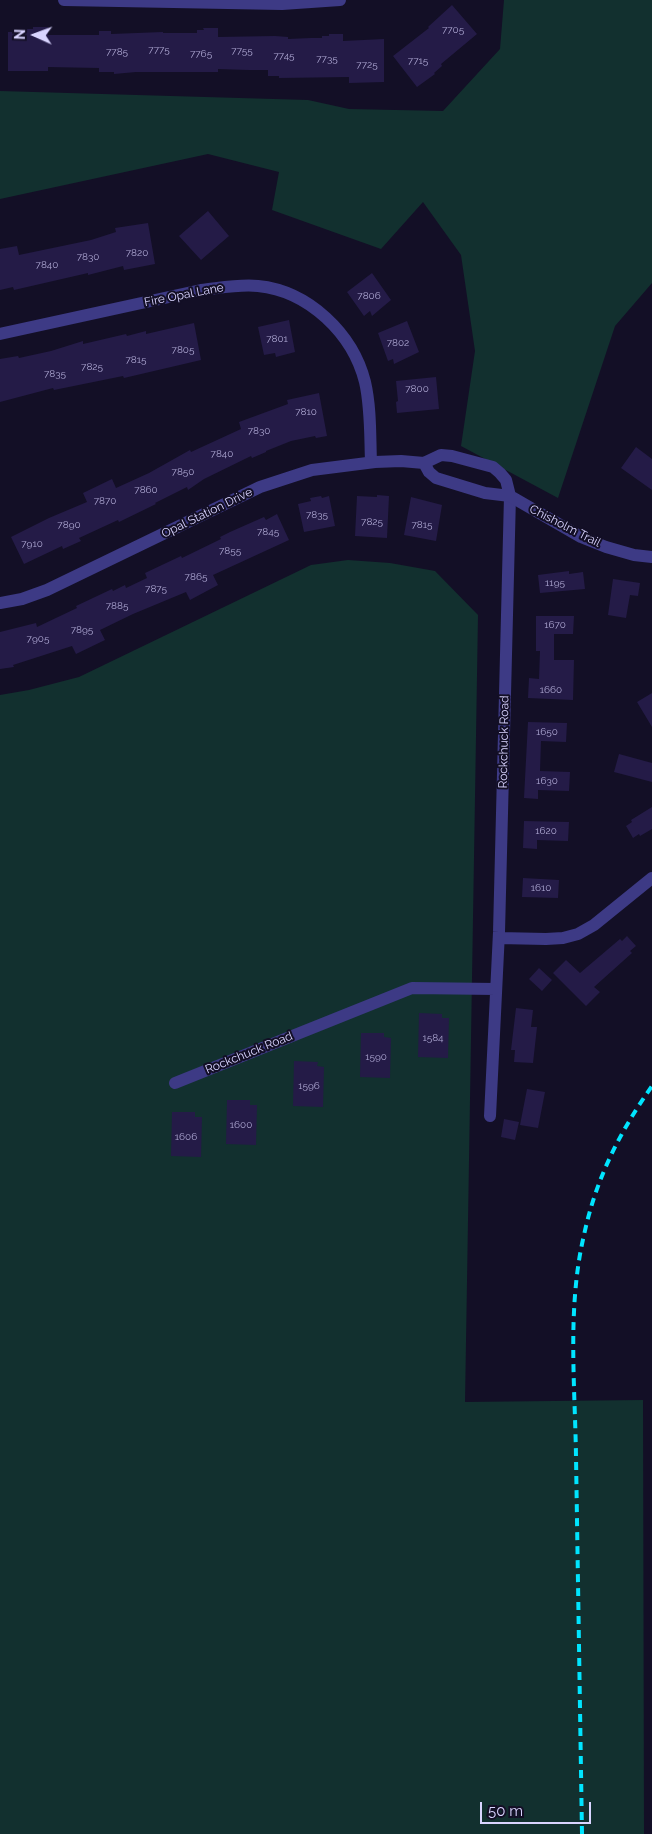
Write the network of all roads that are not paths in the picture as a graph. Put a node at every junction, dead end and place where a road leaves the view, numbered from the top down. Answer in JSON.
{"nodes":[{"id":1,"x":64,"y":0,"type":"edge"},
{"id":2,"x":340,"y":0,"type":"edge"},
{"id":3,"x":323,"y":1,"type":"edge"},
{"id":4,"x":0,"y":334,"type":"edge"},
{"id":5,"x":371,"y":462,"type":"junction"},
{"id":6,"x":424,"y":463,"type":"junction"},
{"id":7,"x":510,"y":496,"type":"junction"},
{"id":8,"x":652,"y":557,"type":"edge"},
{"id":9,"x":0,"y":603,"type":"edge"},
{"id":10,"x":652,"y":878,"type":"edge"},
{"id":11,"x":499,"y":938,"type":"junction"},
{"id":12,"x":496,"y":989,"type":"junction"},
{"id":13,"x":175,"y":1083,"type":"dead end"},
{"id":14,"x":490,"y":1116,"type":"dead end"}],
"edges":[{"from":1,"to":3,"type":"street"},
{"from":2,"to":3,"type":"street"},
{"from":4,"to":5,"type":"street","name":"Fire Opal Lane"},
{"from":5,"to":6,"type":"street","name":"Opal Station Drive"},
{"from":5,"to":9,"type":"street","name":"Opal Station Drive"},
{"from":6,"to":7,"type":"street"},
{"from":6,"to":7,"type":"street","name":"Opal Station Drive"},
{"from":7,"to":8,"type":"street","name":"Chisholm Trail"},
{"from":7,"to":11,"type":"street","name":"Rockchuck Road"},
{"from":10,"to":11,"type":"street"},
{"from":11,"to":12,"type":"street","name":"Rockchuck Road"},
{"from":12,"to":13,"type":"street","name":"Rockchuck Road"},
{"from":12,"to":14,"type":"street","name":"Rockchuck Road"}]}
